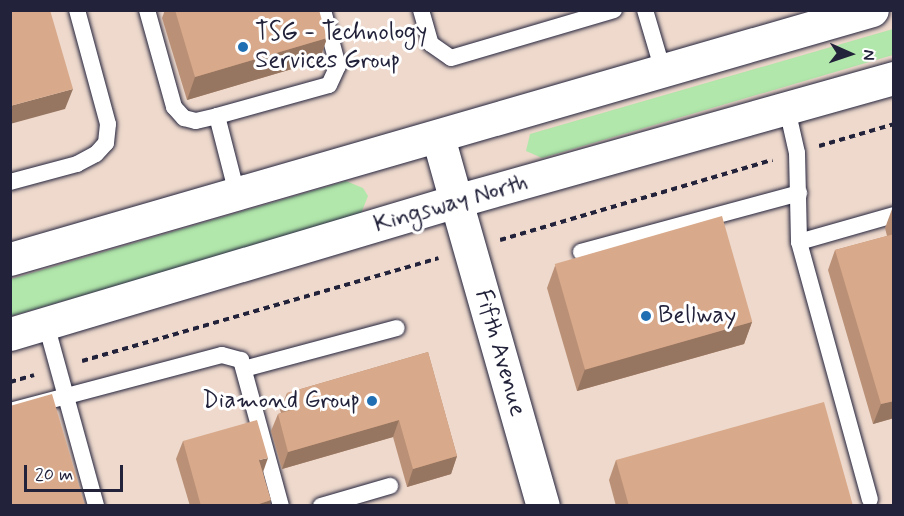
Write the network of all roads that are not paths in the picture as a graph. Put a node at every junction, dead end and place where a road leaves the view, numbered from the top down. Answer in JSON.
{"nodes":[{"id":1,"x":77,"y":10,"type":"edge"},
{"id":2,"x":147,"y":10,"type":"edge"},
{"id":3,"x":323,"y":10,"type":"edge"},
{"id":4,"x":421,"y":10,"type":"edge"},
{"id":5,"x":614,"y":10,"type":"edge"},
{"id":6,"x":645,"y":10,"type":"edge"},
{"id":7,"x":872,"y":10,"type":"edge"},
{"id":8,"x":664,"y":74,"type":"junction"},
{"id":9,"x":894,"y":78,"type":"edge"},
{"id":10,"x":788,"y":109,"type":"junction"},
{"id":11,"x":217,"y":116,"type":"junction"},
{"id":12,"x":438,"y":137,"type":"junction"},
{"id":13,"x":10,"y":182,"type":"edge"},
{"id":14,"x":799,"y":193,"type":"junction"},
{"id":15,"x":237,"y":194,"type":"junction"},
{"id":16,"x":456,"y":201,"type":"junction"},
{"id":17,"x":894,"y":215,"type":"edge"},
{"id":18,"x":799,"y":242,"type":"junction"},
{"id":19,"x":581,"y":252,"type":"dead end"},
{"id":20,"x":10,"y":259,"type":"edge"},
{"id":21,"x":46,"y":324,"type":"junction"},
{"id":22,"x":398,"y":328,"type":"dead end"},
{"id":23,"x":10,"y":334,"type":"edge"},
{"id":24,"x":244,"y":369,"type":"junction"},
{"id":25,"x":66,"y":396,"type":"junction"},
{"id":26,"x":10,"y":411,"type":"edge"},
{"id":27,"x":390,"y":486,"type":"dead end"},
{"id":28,"x":870,"y":499,"type":"dead end"},
{"id":29,"x":96,"y":506,"type":"edge"},
{"id":30,"x":281,"y":506,"type":"edge"},
{"id":31,"x":321,"y":506,"type":"edge"},
{"id":32,"x":543,"y":506,"type":"edge"}],
"edges":[{"from":1,"to":13,"type":"lane"},
{"from":2,"to":11,"type":"lane"},
{"from":3,"to":11,"type":"lane"},
{"from":4,"to":5,"type":"lane"},
{"from":6,"to":8,"type":"lane"},
{"from":7,"to":8,"type":"street"},
{"from":8,"to":12,"type":"street"},
{"from":9,"to":10,"type":"street","name":"Kingsway North"},
{"from":10,"to":14,"type":"lane"},
{"from":10,"to":16,"type":"street","name":"Kingsway North"},
{"from":11,"to":15,"type":"lane"},
{"from":12,"to":15,"type":"street"},
{"from":12,"to":16,"type":"street","name":"Fifth Avenue"},
{"from":14,"to":18,"type":"lane"},
{"from":14,"to":19,"type":"lane"},
{"from":15,"to":20,"type":"street"},
{"from":16,"to":21,"type":"street","name":"Kingsway North"},
{"from":16,"to":32,"type":"street","name":"Fifth Avenue"},
{"from":17,"to":18,"type":"lane"},
{"from":18,"to":28,"type":"lane"},
{"from":21,"to":23,"type":"street","name":"Kingsway North"},
{"from":21,"to":25,"type":"lane"},
{"from":22,"to":24,"type":"lane"},
{"from":24,"to":25,"type":"lane"},
{"from":24,"to":30,"type":"lane"},
{"from":25,"to":26,"type":"lane"},
{"from":25,"to":29,"type":"lane"},
{"from":27,"to":31,"type":"lane"}]}
